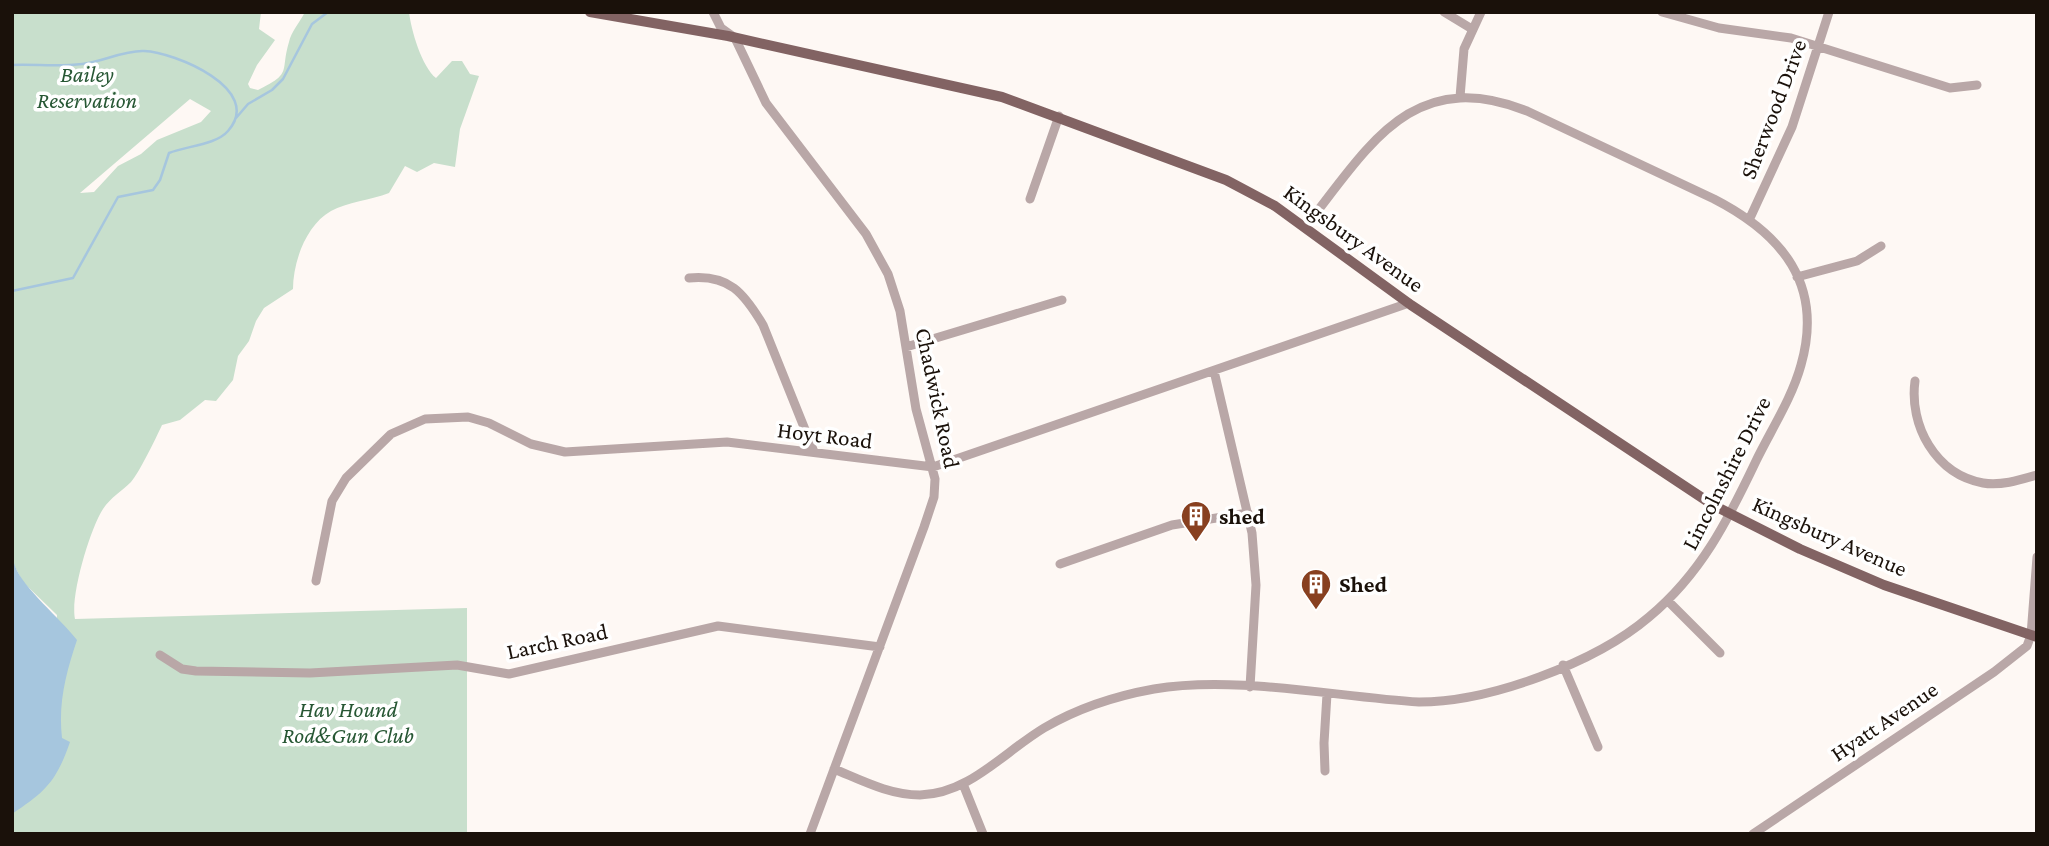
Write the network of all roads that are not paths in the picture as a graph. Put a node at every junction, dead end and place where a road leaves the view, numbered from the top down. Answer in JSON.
{"nodes":[{"id":1,"x":590,"y":12,"type":"edge"},
{"id":2,"x":713,"y":12,"type":"edge"},
{"id":3,"x":1444,"y":12,"type":"edge"},
{"id":4,"x":1481,"y":12,"type":"edge"},
{"id":5,"x":1662,"y":12,"type":"edge"},
{"id":6,"x":1829,"y":12,"type":"edge"},
{"id":7,"x":1472,"y":29,"type":"junction"},
{"id":8,"x":735,"y":38,"type":"junction"},
{"id":9,"x":1819,"y":46,"type":"junction"},
{"id":10,"x":1977,"y":85,"type":"dead end"},
{"id":11,"x":1460,"y":97,"type":"junction"},
{"id":12,"x":1059,"y":116,"type":"junction"},
{"id":13,"x":1030,"y":199,"type":"dead end"},
{"id":14,"x":1750,"y":218,"type":"junction"},
{"id":15,"x":1305,"y":226,"type":"junction"},
{"id":16,"x":1881,"y":246,"type":"dead end"},
{"id":17,"x":1797,"y":277,"type":"junction"},
{"id":18,"x":689,"y":278,"type":"dead end"},
{"id":19,"x":1062,"y":300,"type":"dead end"},
{"id":20,"x":1409,"y":303,"type":"junction"},
{"id":21,"x":906,"y":347,"type":"junction"},
{"id":22,"x":1214,"y":371,"type":"junction"},
{"id":23,"x":1915,"y":381,"type":"dead end"},
{"id":24,"x":814,"y":452,"type":"junction"},
{"id":25,"x":933,"y":467,"type":"junction"},
{"id":26,"x":2037,"y":475,"type":"edge"},
{"id":27,"x":1248,"y":513,"type":"junction"},
{"id":28,"x":1730,"y":514,"type":"junction"},
{"id":29,"x":2037,"y":557,"type":"edge"},
{"id":30,"x":1060,"y":564,"type":"dead end"},
{"id":31,"x":316,"y":581,"type":"dead end"},
{"id":32,"x":1668,"y":600,"type":"junction"},
{"id":33,"x":2034,"y":636,"type":"edge"},
{"id":34,"x":880,"y":647,"type":"junction"},
{"id":35,"x":1720,"y":653,"type":"dead end"},
{"id":36,"x":160,"y":655,"type":"dead end"},
{"id":37,"x":1563,"y":665,"type":"junction"},
{"id":38,"x":1250,"y":687,"type":"junction"},
{"id":39,"x":1327,"y":694,"type":"junction"},
{"id":40,"x":1598,"y":747,"type":"dead end"},
{"id":41,"x":834,"y":769,"type":"junction"},
{"id":42,"x":1325,"y":771,"type":"dead end"},
{"id":43,"x":963,"y":784,"type":"junction"},
{"id":44,"x":810,"y":834,"type":"edge"},
{"id":45,"x":983,"y":834,"type":"edge"},
{"id":46,"x":1753,"y":834,"type":"edge"}],
"edges":[{"from":1,"to":8,"type":"main road","name":"Kingsbury Avenue"},
{"from":2,"to":8,"type":"street","name":"Chadwick Road"},
{"from":3,"to":7,"type":"street"},
{"from":4,"to":7,"type":"street"},
{"from":5,"to":9,"type":"street"},
{"from":6,"to":9,"type":"street","name":"Sherwood Drive"},
{"from":7,"to":11,"type":"street"},
{"from":8,"to":12,"type":"main road","name":"Kingsbury Avenue"},
{"from":8,"to":21,"type":"street","name":"Chadwick Road"},
{"from":9,"to":10,"type":"street"},
{"from":9,"to":14,"type":"street","name":"Sherwood Drive"},
{"from":11,"to":14,"type":"street","name":"Lincolnshire Drive"},
{"from":11,"to":15,"type":"street","name":"Lincolnshire Drive"},
{"from":12,"to":13,"type":"street"},
{"from":12,"to":15,"type":"main road","name":"Kingsbury Avenue"},
{"from":14,"to":17,"type":"street","name":"Lincolnshire Drive"},
{"from":15,"to":20,"type":"main road","name":"Kingsbury Avenue"},
{"from":16,"to":17,"type":"street"},
{"from":17,"to":28,"type":"street","name":"Lincolnshire Drive"},
{"from":18,"to":24,"type":"street"},
{"from":19,"to":21,"type":"street"},
{"from":20,"to":22,"type":"street","name":"Hoyt Road"},
{"from":20,"to":28,"type":"main road","name":"Kingsbury Avenue"},
{"from":21,"to":25,"type":"street","name":"Chadwick Road"},
{"from":22,"to":25,"type":"street","name":"Hoyt Road"},
{"from":22,"to":27,"type":"street"},
{"from":23,"to":26,"type":"street"},
{"from":24,"to":25,"type":"street","name":"Hoyt Road"},
{"from":24,"to":31,"type":"street","name":"Hoyt Road"},
{"from":25,"to":34,"type":"street","name":"Chadwick Road"},
{"from":27,"to":30,"type":"street"},
{"from":27,"to":38,"type":"street"},
{"from":28,"to":32,"type":"street","name":"Lincolnshire Drive"},
{"from":28,"to":33,"type":"main road","name":"Kingsbury Avenue"},
{"from":29,"to":33,"type":"street"},
{"from":32,"to":35,"type":"street"},
{"from":32,"to":37,"type":"street","name":"Lincolnshire Drive"},
{"from":33,"to":46,"type":"street","name":"Hyatt Avenue"},
{"from":34,"to":36,"type":"street","name":"Larch Road"},
{"from":34,"to":41,"type":"street","name":"Chadwick Road"},
{"from":37,"to":39,"type":"street","name":"Lincolnshire Drive"},
{"from":37,"to":40,"type":"street"},
{"from":38,"to":39,"type":"street","name":"Lincolnshire Drive"},
{"from":38,"to":43,"type":"street","name":"Lincolnshire Drive"},
{"from":39,"to":42,"type":"street"},
{"from":41,"to":43,"type":"street","name":"Lincolnshire Drive"},
{"from":41,"to":44,"type":"street","name":"Chadwick Road"},
{"from":43,"to":45,"type":"street"}]}
